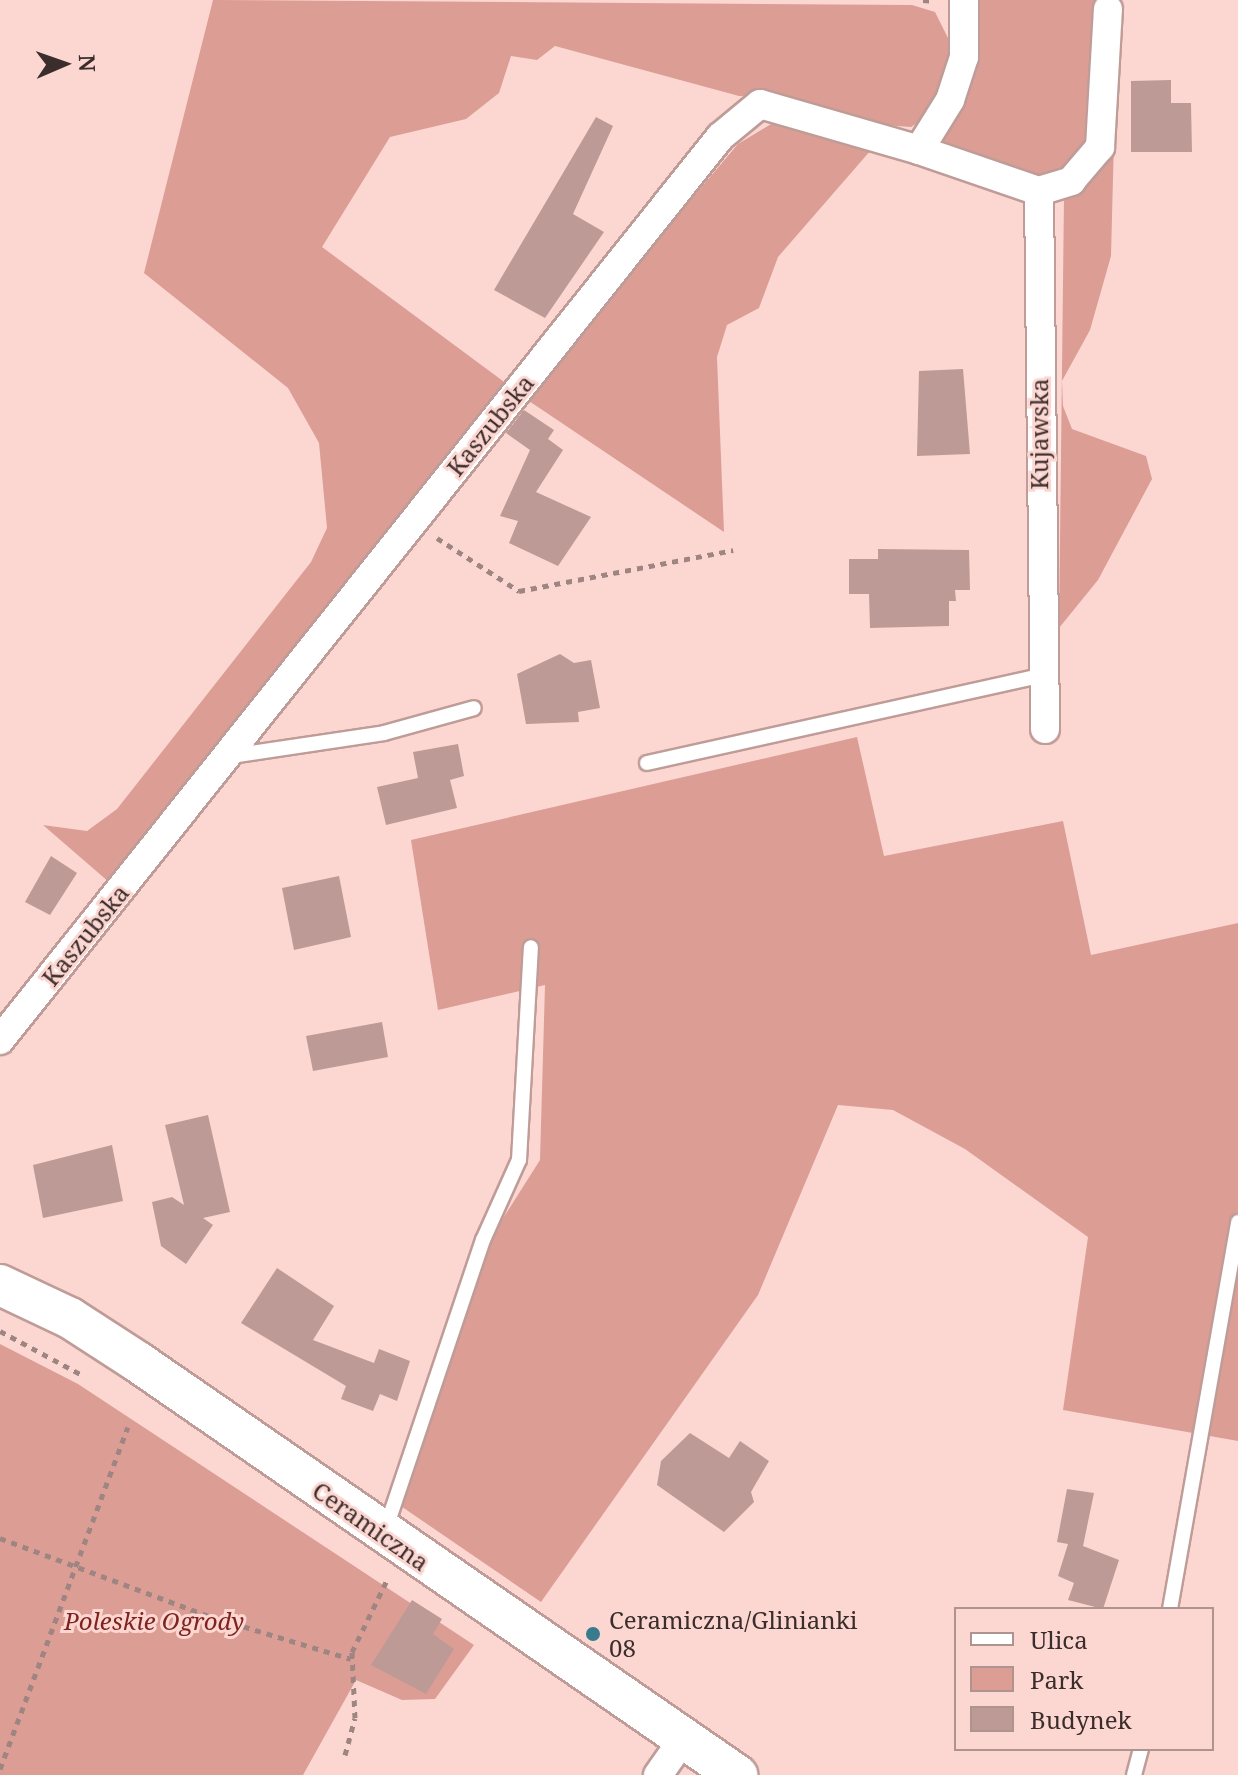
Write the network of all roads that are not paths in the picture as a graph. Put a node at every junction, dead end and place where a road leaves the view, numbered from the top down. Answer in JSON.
{"nodes":[{"id":1,"x":964,"y":0,"type":"edge"},
{"id":2,"x":1108,"y":9,"type":"dead end"},
{"id":3,"x":919,"y":150,"type":"junction"},
{"id":4,"x":1039,"y":191,"type":"junction"},
{"id":5,"x":1039,"y":676,"type":"junction"},
{"id":6,"x":474,"y":708,"type":"dead end"},
{"id":7,"x":1045,"y":729,"type":"dead end"},
{"id":8,"x":231,"y":756,"type":"junction"},
{"id":9,"x":647,"y":763,"type":"dead end"},
{"id":10,"x":531,"y":947,"type":"dead end"},
{"id":11,"x":0,"y":1040,"type":"edge"},
{"id":12,"x":1238,"y":1222,"type":"edge"},
{"id":13,"x":0,"y":1285,"type":"edge"},
{"id":14,"x":384,"y":1536,"type":"junction"},
{"id":15,"x":1170,"y":1607,"type":"edge"},
{"id":16,"x":684,"y":1738,"type":"junction"},
{"id":17,"x":1140,"y":1751,"type":"edge"},
{"id":18,"x":658,"y":1775,"type":"edge"},
{"id":19,"x":737,"y":1775,"type":"edge"},
{"id":20,"x":1134,"y":1775,"type":"edge"}],
"edges":[{"from":1,"to":3,"type":"street"},
{"from":2,"to":4,"type":"street"},
{"from":3,"to":4,"type":"street"},
{"from":3,"to":8,"type":"street","name":"Kaszubska"},
{"from":4,"to":5,"type":"street","name":"Kujawska"},
{"from":5,"to":7,"type":"street","name":"Kujawska"},
{"from":5,"to":9,"type":"lane"},
{"from":6,"to":8,"type":"lane"},
{"from":8,"to":11,"type":"street","name":"Kaszubska"},
{"from":10,"to":14,"type":"lane"},
{"from":12,"to":15,"type":"lane"},
{"from":13,"to":14,"type":"street","name":"Ceramiczna"},
{"from":14,"to":16,"type":"street","name":"Ceramiczna"},
{"from":16,"to":18,"type":"street"},
{"from":16,"to":19,"type":"street","name":"Ceramiczna"},
{"from":17,"to":20,"type":"lane"}]}
